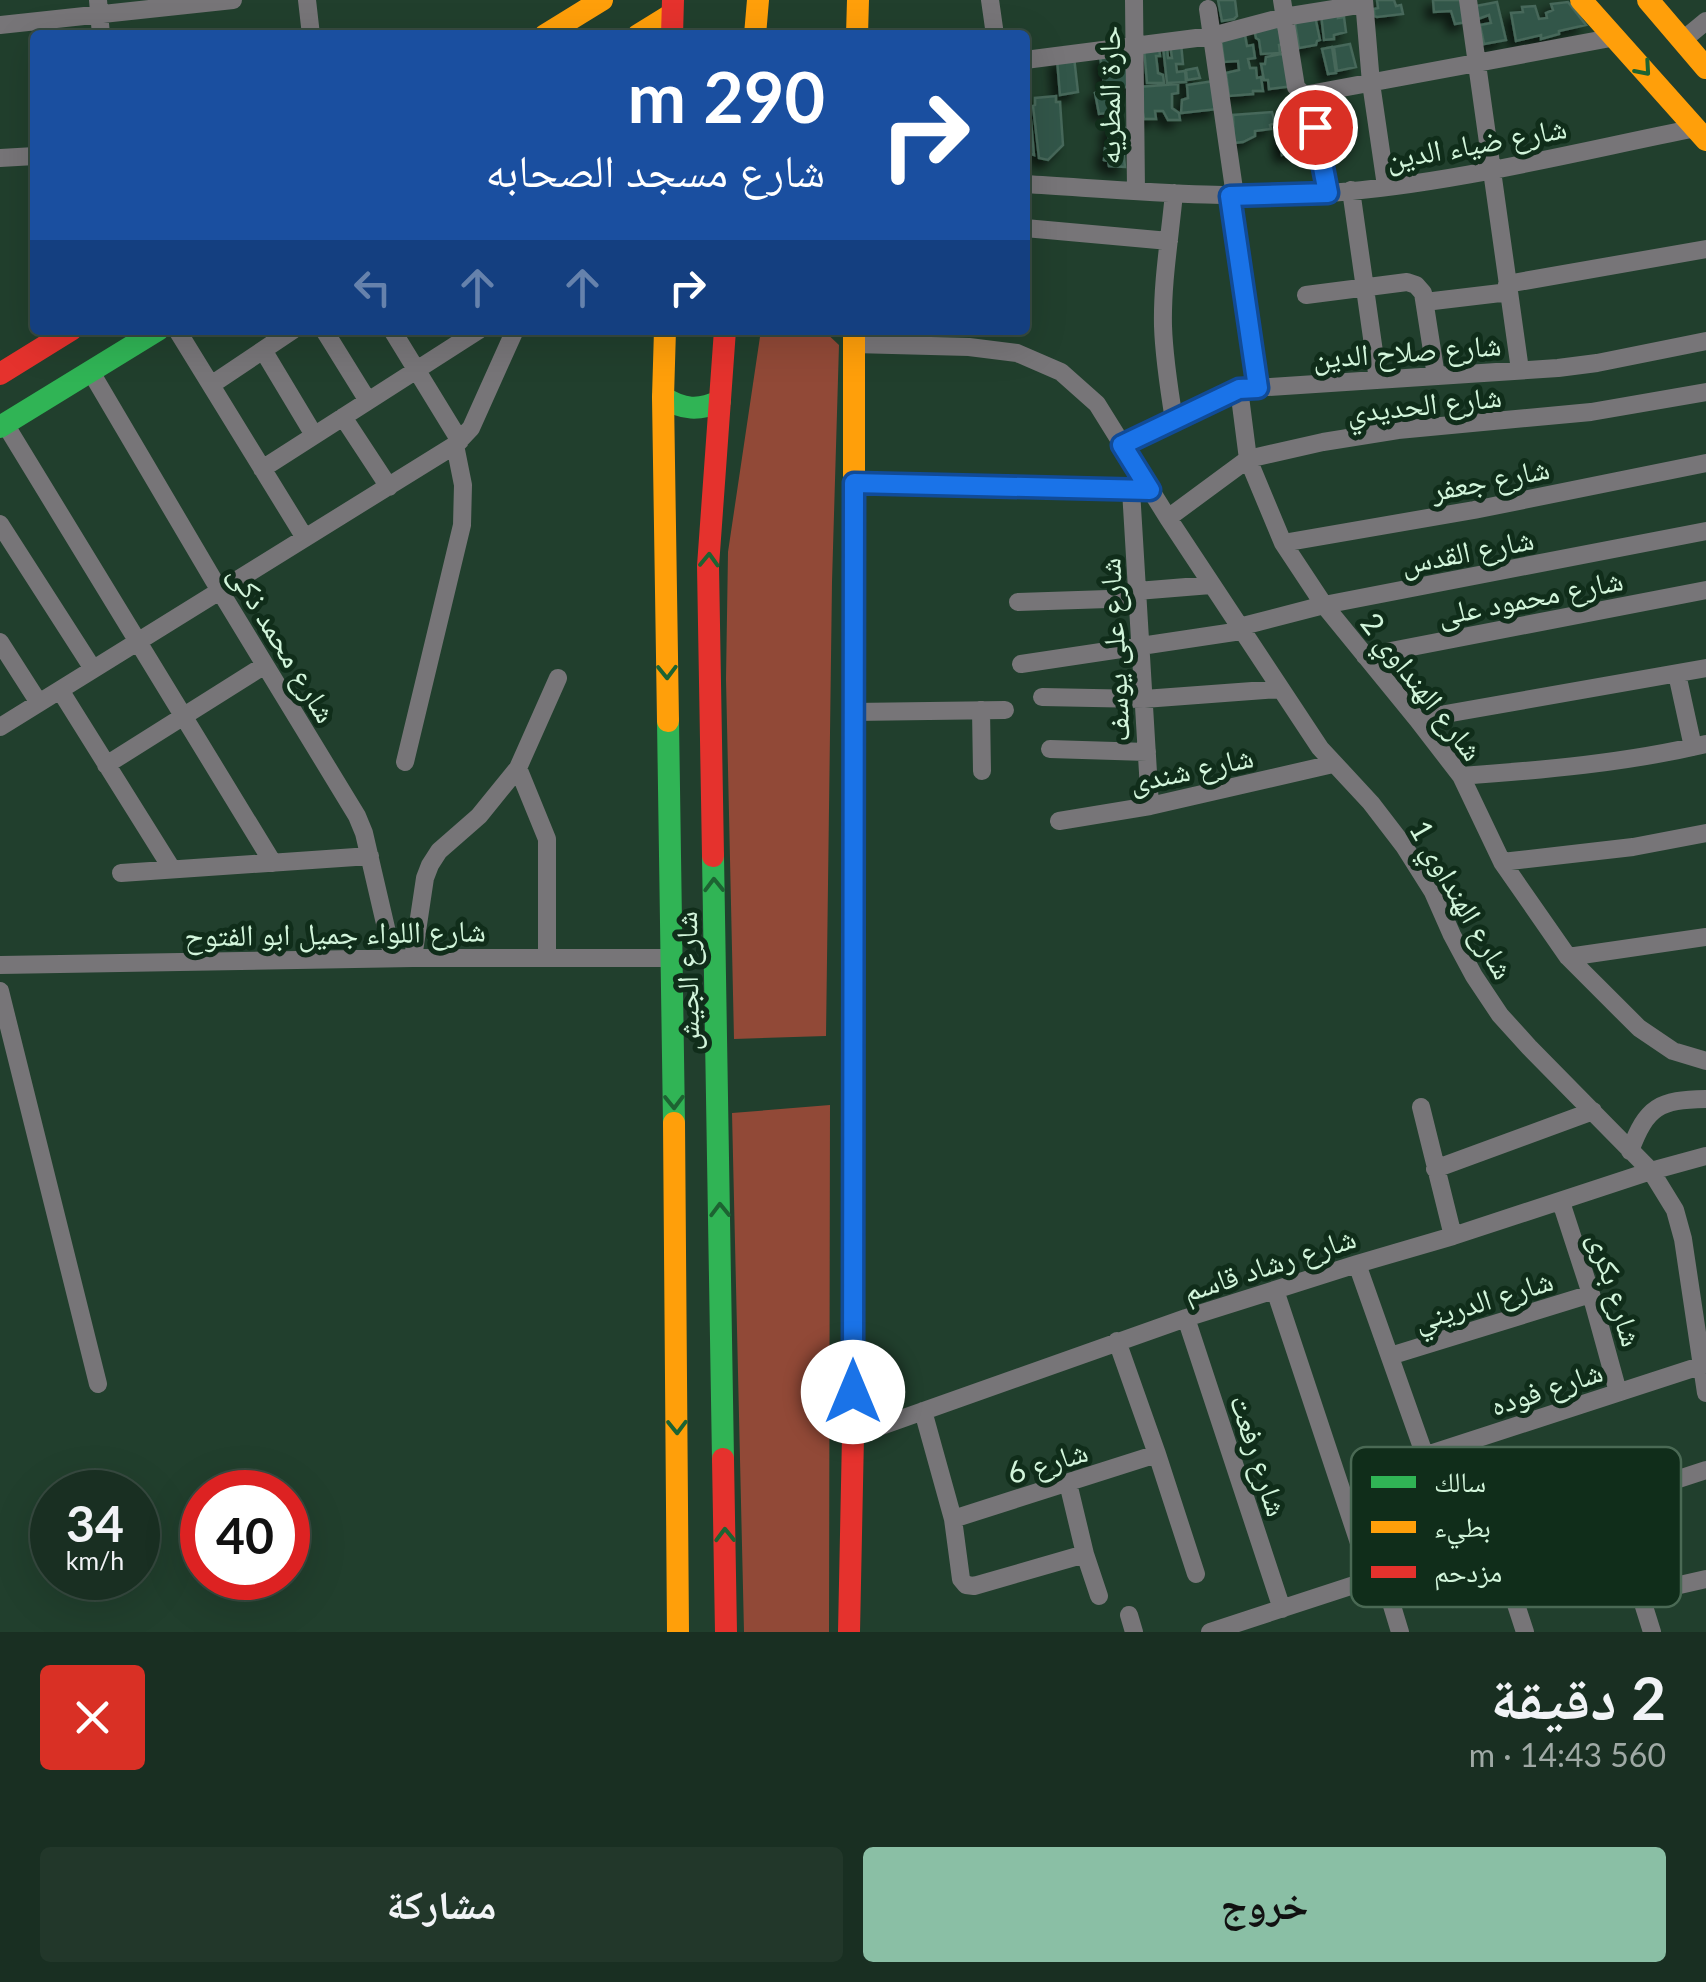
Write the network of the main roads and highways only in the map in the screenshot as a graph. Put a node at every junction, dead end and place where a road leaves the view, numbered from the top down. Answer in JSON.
{"nodes":[{"id":1,"x":602,"y":0,"type":"edge"},
{"id":2,"x":758,"y":0,"type":"edge"},
{"id":3,"x":858,"y":0,"type":"edge"},
{"id":4,"x":1581,"y":0,"type":"edge"},
{"id":5,"x":1650,"y":0,"type":"edge"},
{"id":6,"x":672,"y":16,"type":"edge"},
{"id":7,"x":553,"y":30,"type":"edge"},
{"id":8,"x":647,"y":30,"type":"edge"},
{"id":9,"x":755,"y":30,"type":"edge"},
{"id":10,"x":857,"y":30,"type":"edge"},
{"id":11,"x":1706,"y":68,"type":"edge"},
{"id":12,"x":1701,"y":134,"type":"edge"},
{"id":13,"x":62,"y":335,"type":"edge"},
{"id":14,"x":147,"y":335,"type":"edge"},
{"id":15,"x":664,"y":335,"type":"edge"},
{"id":16,"x":724,"y":335,"type":"edge"},
{"id":17,"x":854,"y":337,"type":"edge"},
{"id":18,"x":0,"y":374,"type":"edge"},
{"id":19,"x":663,"y":397,"type":"junction"},
{"id":20,"x":720,"y":402,"type":"junction"},
{"id":21,"x":2,"y":426,"type":"edge"},
{"id":22,"x":664,"y":457,"type":"junction"},
{"id":23,"x":716,"y":458,"type":"junction"},
{"id":24,"x":676,"y":1293,"type":"junction"},
{"id":25,"x":721,"y":1294,"type":"junction"},
{"id":26,"x":678,"y":1632,"type":"edge"},
{"id":27,"x":726,"y":1632,"type":"edge"},
{"id":28,"x":849,"y":1632,"type":"edge"}],
"edges":[{"from":1,"to":7,"type":"main road"},
{"from":2,"to":9,"type":"main road"},
{"from":3,"to":10,"type":"main road"},
{"from":4,"to":12,"type":"main road","one_way":true},
{"from":5,"to":11,"type":"main road"},
{"from":6,"to":8,"type":"main road"},
{"from":13,"to":18,"type":"main road"},
{"from":14,"to":21,"type":"main road"},
{"from":15,"to":19,"type":"main road","name":"شارع الجيش"},
{"from":16,"to":20,"type":"main road","name":"شارع الجيش"},
{"from":17,"to":28,"type":"main road"},
{"from":19,"to":20,"type":"main road"},
{"from":19,"to":22,"type":"main road","name":"شارع الجيش"},
{"from":20,"to":23,"type":"main road","name":"شارع الجيش"},
{"from":22,"to":23,"type":"main road"},
{"from":22,"to":24,"type":"main road","name":"شارع الجيش","one_way":true},
{"from":25,"to":23,"type":"main road","name":"شارع الجيش","one_way":true},
{"from":24,"to":25,"type":"main road"},
{"from":24,"to":26,"type":"main road","name":"شارع الجيش","one_way":true},
{"from":27,"to":25,"type":"main road","name":"شارع الجيش","one_way":true}]}
